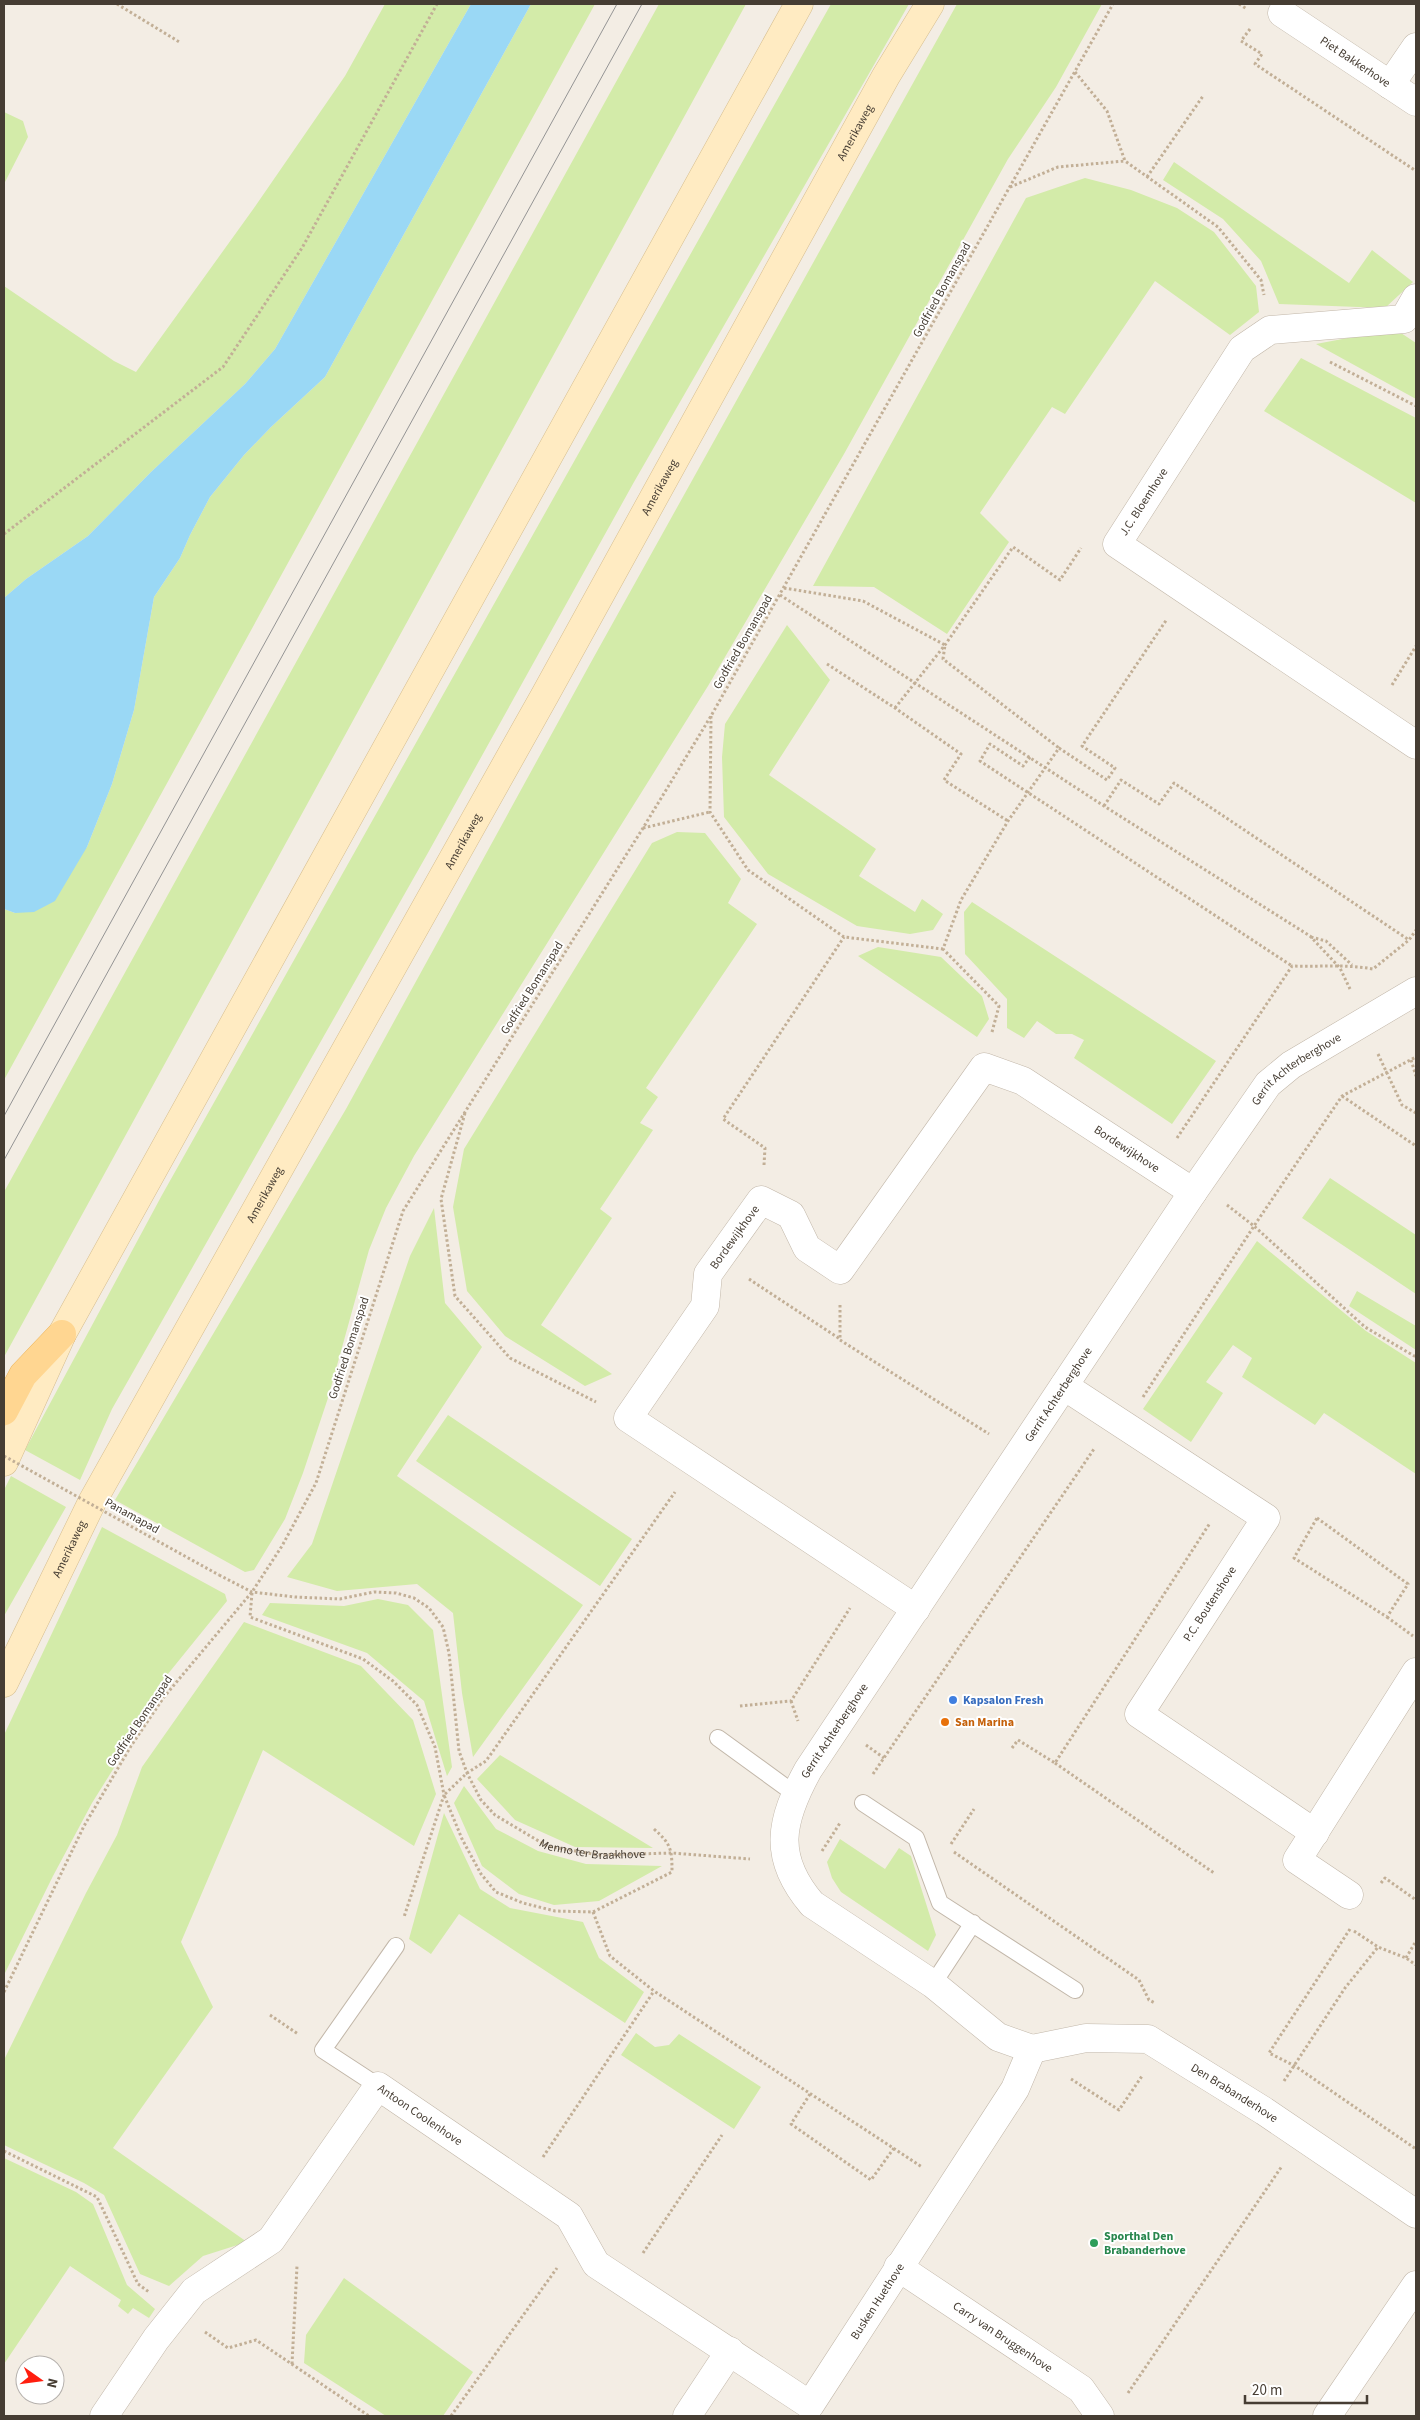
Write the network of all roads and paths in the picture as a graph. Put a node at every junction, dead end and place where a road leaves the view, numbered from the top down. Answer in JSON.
{"nodes":[{"id":1,"x":117,"y":4,"type":"edge"},
{"id":2,"x":437,"y":4,"type":"edge"},
{"id":3,"x":799,"y":4,"type":"edge"},
{"id":4,"x":930,"y":4,"type":"edge"},
{"id":5,"x":1114,"y":4,"type":"edge"},
{"id":6,"x":1282,"y":13,"type":"dead end"},
{"id":7,"x":1254,"y":22,"type":"dead end"},
{"id":8,"x":181,"y":43,"type":"dead end"},
{"id":9,"x":1416,"y":47,"type":"edge"},
{"id":10,"x":1075,"y":72,"type":"junction"},
{"id":11,"x":1390,"y":85,"type":"junction"},
{"id":12,"x":1203,"y":96,"type":"dead end"},
{"id":13,"x":1416,"y":102,"type":"edge"},
{"id":14,"x":1125,"y":161,"type":"junction"},
{"id":15,"x":1416,"y":171,"type":"edge"},
{"id":16,"x":1147,"y":177,"type":"junction"},
{"id":17,"x":1010,"y":187,"type":"junction"},
{"id":18,"x":1410,"y":308,"type":"edge"},
{"id":19,"x":1270,"y":330,"type":"junction"},
{"id":20,"x":1322,"y":357,"type":"dead end"},
{"id":21,"x":1416,"y":406,"type":"edge"},
{"id":22,"x":4,"y":534,"type":"edge"},
{"id":23,"x":1118,"y":544,"type":"junction"},
{"id":24,"x":784,"y":588,"type":"junction"},
{"id":25,"x":1187,"y":589,"type":"junction"},
{"id":26,"x":780,"y":595,"type":"junction"},
{"id":27,"x":945,"y":645,"type":"junction"},
{"id":28,"x":1416,"y":646,"type":"edge"},
{"id":29,"x":827,"y":664,"type":"dead end"},
{"id":30,"x":915,"y":683,"type":"junction"},
{"id":31,"x":895,"y":708,"type":"junction"},
{"id":32,"x":1372,"y":715,"type":"junction"},
{"id":33,"x":711,"y":716,"type":"junction"},
{"id":34,"x":1416,"y":745,"type":"edge"},
{"id":35,"x":1059,"y":748,"type":"junction"},
{"id":36,"x":1030,"y":757,"type":"junction"},
{"id":37,"x":1045,"y":767,"type":"junction"},
{"id":38,"x":1028,"y":790,"type":"junction"},
{"id":39,"x":1104,"y":806,"type":"junction"},
{"id":40,"x":710,"y":812,"type":"junction"},
{"id":41,"x":1008,"y":821,"type":"junction"},
{"id":42,"x":643,"y":828,"type":"junction"},
{"id":43,"x":1416,"y":930,"type":"edge"},
{"id":44,"x":1310,"y":936,"type":"junction"},
{"id":45,"x":844,"y":937,"type":"junction"},
{"id":46,"x":1409,"y":940,"type":"junction"},
{"id":47,"x":943,"y":949,"type":"junction"},
{"id":48,"x":1352,"y":965,"type":"junction"},
{"id":49,"x":1292,"y":966,"type":"junction"},
{"id":50,"x":1340,"y":968,"type":"junction"},
{"id":51,"x":1416,"y":991,"type":"edge"},
{"id":52,"x":1365,"y":1023,"type":"junction"},
{"id":53,"x":1416,"y":1058,"type":"edge"},
{"id":54,"x":1410,"y":1060,"type":"junction"},
{"id":55,"x":984,"y":1067,"type":"junction"},
{"id":56,"x":1385,"y":1072,"type":"junction"},
{"id":57,"x":1416,"y":1076,"type":"edge"},
{"id":58,"x":1342,"y":1096,"type":"junction"},
{"id":59,"x":466,"y":1108,"type":"junction"},
{"id":60,"x":1416,"y":1113,"type":"edge"},
{"id":61,"x":1416,"y":1146,"type":"edge"},
{"id":62,"x":1157,"y":1168,"type":"junction"},
{"id":63,"x":1196,"y":1188,"type":"junction"},
{"id":64,"x":761,"y":1200,"type":"junction"},
{"id":65,"x":1254,"y":1226,"type":"junction"},
{"id":66,"x":728,"y":1248,"type":"junction"},
{"id":67,"x":840,"y":1270,"type":"junction"},
{"id":68,"x":62,"y":1334,"type":"junction"},
{"id":69,"x":840,"y":1340,"type":"junction"},
{"id":70,"x":1416,"y":1358,"type":"edge"},
{"id":71,"x":1064,"y":1386,"type":"junction"},
{"id":72,"x":4,"y":1410,"type":"edge"},
{"id":73,"x":628,"y":1418,"type":"junction"},
{"id":74,"x":1120,"y":1422,"type":"junction"},
{"id":75,"x":1019,"y":1453,"type":"junction"},
{"id":76,"x":4,"y":1456,"type":"edge"},
{"id":77,"x":4,"y":1462,"type":"edge"},
{"id":78,"x":695,"y":1462,"type":"junction"},
{"id":79,"x":1230,"y":1494,"type":"junction"},
{"id":80,"x":870,"y":1578,"type":"junction"},
{"id":81,"x":252,"y":1592,"type":"junction"},
{"id":82,"x":916,"y":1608,"type":"junction"},
{"id":83,"x":1387,"y":1617,"type":"junction"},
{"id":84,"x":1416,"y":1638,"type":"edge"},
{"id":85,"x":1414,"y":1680,"type":"edge"},
{"id":86,"x":4,"y":1683,"type":"edge"},
{"id":87,"x":740,"y":1706,"type":"dead end"},
{"id":88,"x":718,"y":1738,"type":"dead end"},
{"id":89,"x":1012,"y":1748,"type":"dead end"},
{"id":90,"x":1055,"y":1763,"type":"junction"},
{"id":91,"x":467,"y":1773,"type":"junction"},
{"id":92,"x":870,"y":1778,"type":"dead end"},
{"id":93,"x":794,"y":1794,"type":"junction"},
{"id":94,"x":444,"y":1795,"type":"junction"},
{"id":95,"x":863,"y":1803,"type":"dead end"},
{"id":96,"x":974,"y":1809,"type":"dead end"},
{"id":97,"x":845,"y":1815,"type":"dead end"},
{"id":98,"x":654,"y":1829,"type":"dead end"},
{"id":99,"x":1315,"y":1833,"type":"junction"},
{"id":100,"x":672,"y":1853,"type":"junction"},
{"id":101,"x":786,"y":1862,"type":"junction"},
{"id":102,"x":1214,"y":1873,"type":"dead end"},
{"id":103,"x":1380,"y":1886,"type":"dead end"},
{"id":104,"x":798,"y":1888,"type":"junction"},
{"id":105,"x":1348,"y":1895,"type":"dead end"},
{"id":106,"x":1416,"y":1900,"type":"edge"},
{"id":107,"x":593,"y":1912,"type":"junction"},
{"id":108,"x":1355,"y":1922,"type":"dead end"},
{"id":109,"x":972,"y":1923,"type":"junction"},
{"id":110,"x":1351,"y":1928,"type":"junction"},
{"id":111,"x":1416,"y":1941,"type":"edge"},
{"id":112,"x":396,"y":1946,"type":"joint"},
{"id":113,"x":1378,"y":1947,"type":"junction"},
{"id":114,"x":1406,"y":1958,"type":"junction"},
{"id":115,"x":1416,"y":1965,"type":"edge"},
{"id":116,"x":933,"y":1984,"type":"junction"},
{"id":117,"x":1075,"y":1990,"type":"dead end"},
{"id":118,"x":654,"y":1991,"type":"junction"},
{"id":119,"x":4,"y":1992,"type":"edge"},
{"id":120,"x":1157,"y":2005,"type":"dead end"},
{"id":121,"x":1162,"y":2048,"type":"junction"},
{"id":122,"x":1031,"y":2050,"type":"junction"},
{"id":123,"x":1294,"y":2066,"type":"junction"},
{"id":124,"x":378,"y":2086,"type":"junction"},
{"id":125,"x":810,"y":2094,"type":"junction"},
{"id":126,"x":1264,"y":2111,"type":"junction"},
{"id":127,"x":722,"y":2135,"type":"dead end"},
{"id":128,"x":1301,"y":2136,"type":"junction"},
{"id":129,"x":894,"y":2148,"type":"junction"},
{"id":130,"x":1416,"y":2149,"type":"edge"},
{"id":131,"x":4,"y":2151,"type":"edge"},
{"id":132,"x":524,"y":2186,"type":"junction"},
{"id":133,"x":951,"y":2186,"type":"junction"},
{"id":134,"x":1416,"y":2214,"type":"edge"},
{"id":135,"x":581,"y":2234,"type":"junction"},
{"id":136,"x":271,"y":2240,"type":"junction"},
{"id":137,"x":898,"y":2266,"type":"junction"},
{"id":138,"x":624,"y":2282,"type":"junction"},
{"id":139,"x":1416,"y":2285,"type":"edge"},
{"id":140,"x":177,"y":2312,"type":"junction"},
{"id":141,"x":730,"y":2352,"type":"junction"},
{"id":142,"x":292,"y":2364,"type":"junction"},
{"id":143,"x":1124,"y":2400,"type":"dead end"},
{"id":144,"x":104,"y":2416,"type":"edge"},
{"id":145,"x":369,"y":2416,"type":"edge"},
{"id":146,"x":451,"y":2416,"type":"edge"},
{"id":147,"x":687,"y":2416,"type":"edge"},
{"id":148,"x":1100,"y":2416,"type":"edge"},
{"id":149,"x":1327,"y":2416,"type":"edge"}],
"edges":[{"from":1,"to":8,"type":"path"},
{"from":2,"to":22,"type":"path"},
{"from":3,"to":68,"type":"main road"},
{"from":4,"to":86,"type":"main road","name":"Amerikaweg"},
{"from":5,"to":10,"type":"path","name":"Godfried Bomanspad"},
{"from":6,"to":11,"type":"street","name":"Piet Bakkerhove"},
{"from":7,"to":15,"type":"path"},
{"from":9,"to":11,"type":"street","name":"Piet Bakkerhove"},
{"from":10,"to":14,"type":"path"},
{"from":10,"to":17,"type":"path","name":"Godfried Bomanspad"},
{"from":11,"to":13,"type":"street"},
{"from":12,"to":16,"type":"path"},
{"from":14,"to":16,"type":"path"},
{"from":14,"to":17,"type":"path"},
{"from":16,"to":19,"type":"path"},
{"from":17,"to":24,"type":"path","name":"Godfried Bomanspad"},
{"from":18,"to":19,"type":"street"},
{"from":19,"to":23,"type":"street","name":"J.C. Bloemhove"},
{"from":20,"to":21,"type":"path"},
{"from":23,"to":25,"type":"street","name":"J.C. Bloemhove"},
{"from":23,"to":27,"type":"path"},
{"from":24,"to":26,"type":"path","name":"Godfried Bomanspad"},
{"from":24,"to":27,"type":"path"},
{"from":25,"to":32,"type":"street","name":"J.C. Bloemhove"},
{"from":25,"to":35,"type":"path"},
{"from":26,"to":30,"type":"path"},
{"from":26,"to":33,"type":"path","name":"Godfried Bomanspad"},
{"from":27,"to":30,"type":"path"},
{"from":27,"to":35,"type":"path"},
{"from":28,"to":32,"type":"path"},
{"from":29,"to":31,"type":"path"},
{"from":30,"to":31,"type":"path"},
{"from":30,"to":36,"type":"path"},
{"from":31,"to":41,"type":"path"},
{"from":32,"to":34,"type":"street","name":"J.C. Bloemhove"},
{"from":33,"to":40,"type":"path"},
{"from":33,"to":42,"type":"path","name":"Godfried Bomanspad"},
{"from":35,"to":37,"type":"path"},
{"from":36,"to":37,"type":"path"},
{"from":36,"to":38,"type":"path"},
{"from":37,"to":38,"type":"path"},
{"from":37,"to":39,"type":"path"},
{"from":38,"to":41,"type":"path"},
{"from":38,"to":49,"type":"path"},
{"from":39,"to":44,"type":"path"},
{"from":39,"to":46,"type":"path"},
{"from":40,"to":42,"type":"path"},
{"from":40,"to":45,"type":"path"},
{"from":41,"to":47,"type":"path"},
{"from":42,"to":59,"type":"path","name":"Godfried Bomanspad"},
{"from":43,"to":46,"type":"path"},
{"from":44,"to":48,"type":"path"},
{"from":44,"to":50,"type":"path"},
{"from":45,"to":47,"type":"path"},
{"from":45,"to":64,"type":"path"},
{"from":46,"to":48,"type":"path"},
{"from":47,"to":55,"type":"path"},
{"from":48,"to":50,"type":"path"},
{"from":49,"to":50,"type":"path"},
{"from":49,"to":62,"type":"path"},
{"from":50,"to":52,"type":"path"},
{"from":51,"to":52,"type":"street","name":"Gerrit Achterberghove"},
{"from":52,"to":63,"type":"street","name":"Gerrit Achterberghove"},
{"from":53,"to":54,"type":"path"},
{"from":54,"to":56,"type":"path"},
{"from":54,"to":57,"type":"path"},
{"from":55,"to":62,"type":"street","name":"Bordewijkhove"},
{"from":55,"to":67,"type":"street"},
{"from":56,"to":58,"type":"path"},
{"from":56,"to":60,"type":"path"},
{"from":58,"to":61,"type":"path"},
{"from":58,"to":65,"type":"path"},
{"from":59,"to":73,"type":"path"},
{"from":59,"to":81,"type":"path","name":"Godfried Bomanspad"},
{"from":62,"to":63,"type":"street","name":"Bordewijkhove"},
{"from":63,"to":65,"type":"path"},
{"from":63,"to":71,"type":"street","name":"Gerrit Achterberghove"},
{"from":64,"to":66,"type":"street","name":"Bordewijkhove"},
{"from":64,"to":67,"type":"street","name":"Bordewijkhove"},
{"from":65,"to":70,"type":"path"},
{"from":65,"to":74,"type":"path"},
{"from":66,"to":69,"type":"path"},
{"from":66,"to":73,"type":"street","name":"Bordewijkhove"},
{"from":67,"to":69,"type":"path"},
{"from":68,"to":72,"type":"main road"},
{"from":68,"to":77,"type":"main road"},
{"from":69,"to":75,"type":"path"},
{"from":71,"to":74,"type":"street","name":"P.C. Boutenshove"},
{"from":71,"to":75,"type":"street","name":"Gerrit Achterberghove"},
{"from":73,"to":78,"type":"street"},
{"from":74,"to":79,"type":"street","name":"P.C. Boutenshove"},
{"from":74,"to":92,"type":"path"},
{"from":75,"to":82,"type":"street","name":"Gerrit Achterberghove"},
{"from":76,"to":81,"type":"path","name":"Panamapad","bridge":true},
{"from":78,"to":80,"type":"street"},
{"from":78,"to":91,"type":"path"},
{"from":79,"to":90,"type":"path"},
{"from":79,"to":99,"type":"street","name":"P.C. Boutenshove"},
{"from":80,"to":82,"type":"street"},
{"from":80,"to":87,"type":"path"},
{"from":81,"to":91,"type":"path","name":"Menno ter Braakhove"},
{"from":81,"to":94,"type":"path"},
{"from":81,"to":119,"type":"path","name":"Godfried Bomanspad"},
{"from":82,"to":93,"type":"street","name":"Gerrit Achterberghove"},
{"from":83,"to":83,"type":"path"},
{"from":83,"to":84,"type":"path"},
{"from":85,"to":99,"type":"street"},
{"from":88,"to":93,"type":"lane"},
{"from":89,"to":90,"type":"path"},
{"from":90,"to":102,"type":"path"},
{"from":91,"to":94,"type":"path"},
{"from":91,"to":100,"type":"path","name":"Menno ter Braakhove"},
{"from":93,"to":101,"type":"street","name":"Gerrit Achterberghove"},
{"from":94,"to":107,"type":"path"},
{"from":94,"to":112,"type":"path"},
{"from":95,"to":109,"type":"lane"},
{"from":96,"to":120,"type":"path"},
{"from":97,"to":104,"type":"path"},
{"from":98,"to":100,"type":"path"},
{"from":99,"to":105,"type":"street"},
{"from":100,"to":101,"type":"path","name":"Menno ter Braakhove"},
{"from":100,"to":107,"type":"path"},
{"from":101,"to":104,"type":"street"},
{"from":103,"to":106,"type":"path"},
{"from":104,"to":116,"type":"street"},
{"from":107,"to":118,"type":"path"},
{"from":108,"to":110,"type":"path"},
{"from":109,"to":116,"type":"lane"},
{"from":109,"to":117,"type":"lane"},
{"from":110,"to":113,"type":"path"},
{"from":110,"to":123,"type":"path"},
{"from":111,"to":114,"type":"path"},
{"from":112,"to":124,"type":"lane"},
{"from":113,"to":114,"type":"path"},
{"from":113,"to":123,"type":"path"},
{"from":114,"to":115,"type":"path"},
{"from":116,"to":122,"type":"street"},
{"from":118,"to":125,"type":"path"},
{"from":118,"to":132,"type":"path"},
{"from":121,"to":122,"type":"street","name":"Den Brabanderhove"},
{"from":121,"to":122,"type":"path"},
{"from":121,"to":126,"type":"street","name":"Den Brabanderhove"},
{"from":122,"to":133,"type":"street","name":"Busken Huethove"},
{"from":123,"to":126,"type":"path"},
{"from":123,"to":130,"type":"path"},
{"from":124,"to":132,"type":"street","name":"Antoon Coolenhove"},
{"from":124,"to":136,"type":"street","name":"Antoon Coolenhove"},
{"from":125,"to":129,"type":"path"},
{"from":125,"to":129,"type":"path"},
{"from":126,"to":128,"type":"street","name":"Den Brabanderhove"},
{"from":127,"to":138,"type":"path"},
{"from":128,"to":134,"type":"street","name":"Den Brabanderhove"},
{"from":128,"to":143,"type":"path"},
{"from":129,"to":133,"type":"path"},
{"from":131,"to":140,"type":"path"},
{"from":132,"to":135,"type":"street","name":"Antoon Coolenhove"},
{"from":133,"to":137,"type":"street","name":"Busken Huethove"},
{"from":135,"to":138,"type":"street","name":"Antoon Coolenhove"},
{"from":135,"to":146,"type":"path"},
{"from":136,"to":140,"type":"street","name":"Antoon Coolenhove"},
{"from":136,"to":142,"type":"path"},
{"from":137,"to":141,"type":"street","name":"Busken Huethove"},
{"from":137,"to":148,"type":"street","name":"Carry van Bruggenhove"},
{"from":138,"to":141,"type":"street","name":"Antoon Coolenhove"},
{"from":139,"to":149,"type":"street"},
{"from":140,"to":142,"type":"path"},
{"from":140,"to":144,"type":"street","name":"Antoon Coolenhove"},
{"from":141,"to":147,"type":"street"},
{"from":142,"to":145,"type":"path"}]}
